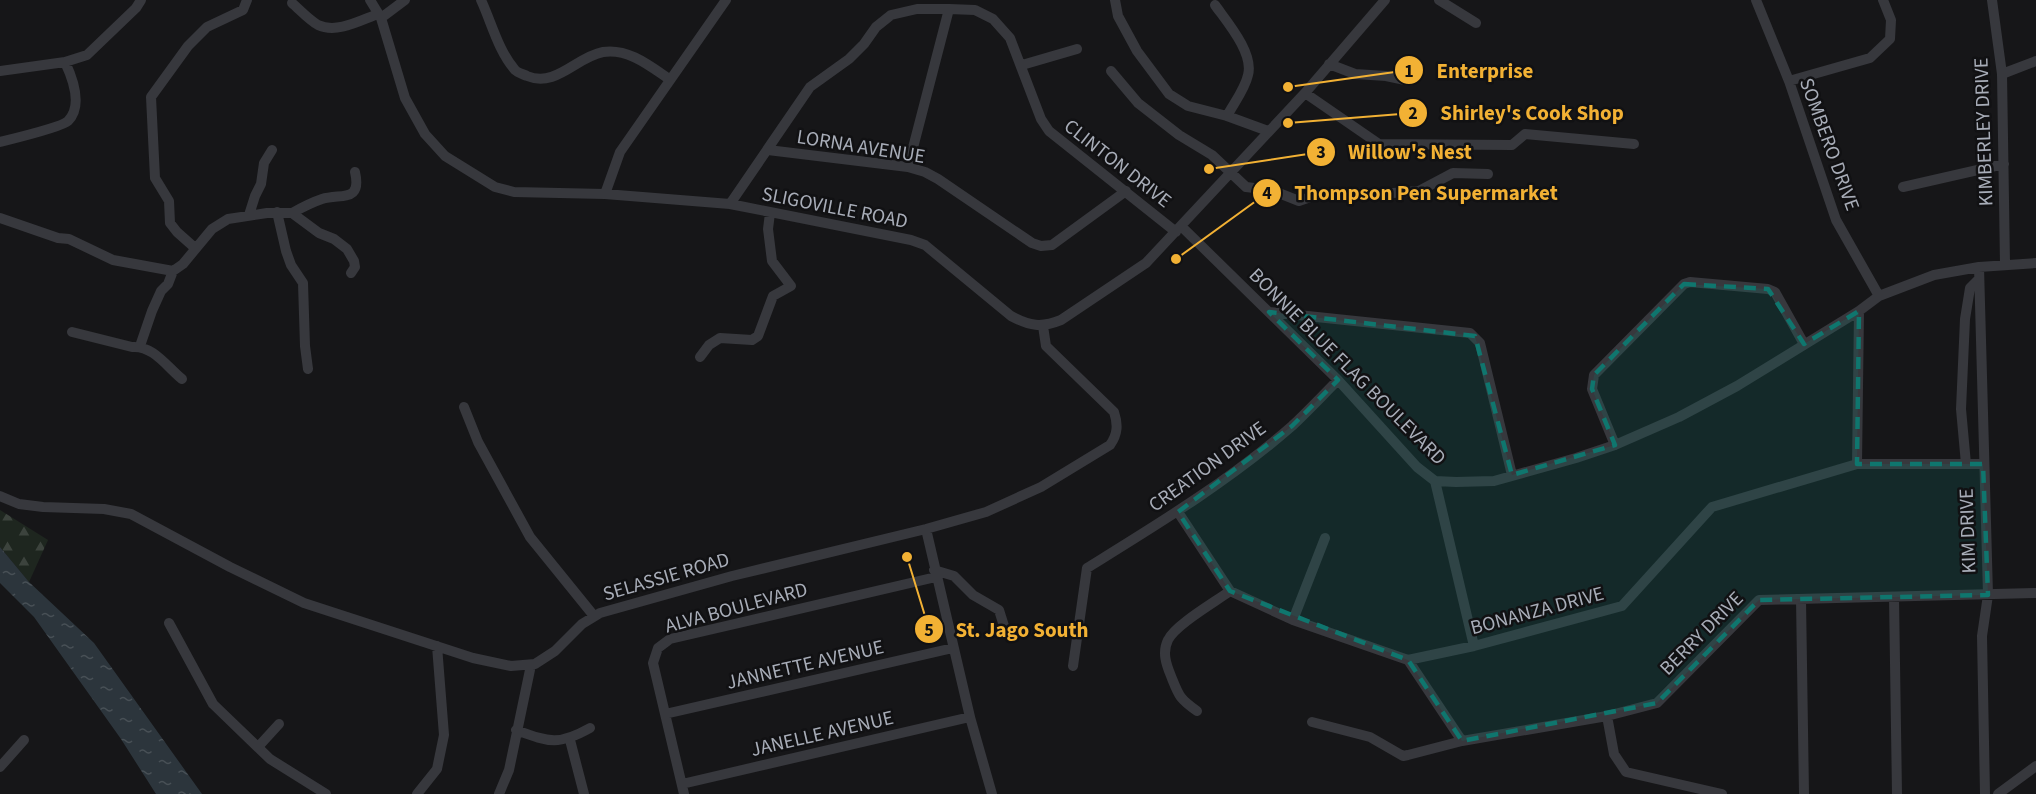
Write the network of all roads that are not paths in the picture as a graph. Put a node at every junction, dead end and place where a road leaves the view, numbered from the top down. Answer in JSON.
{"nodes":[{"id":1,"x":141,"y":0,"type":"edge"},
{"id":2,"x":247,"y":0,"type":"edge"},
{"id":3,"x":370,"y":0,"type":"edge"},
{"id":4,"x":405,"y":0,"type":"edge"},
{"id":5,"x":481,"y":0,"type":"edge"},
{"id":6,"x":726,"y":0,"type":"edge"},
{"id":7,"x":1115,"y":0,"type":"edge"},
{"id":8,"x":1385,"y":0,"type":"edge"},
{"id":9,"x":1439,"y":0,"type":"edge"},
{"id":10,"x":1756,"y":0,"type":"edge"},
{"id":11,"x":1882,"y":0,"type":"edge"},
{"id":12,"x":1992,"y":0,"type":"edge"},
{"id":13,"x":292,"y":3,"type":"dead end"},
{"id":14,"x":1215,"y":5,"type":"dead end"},
{"id":15,"x":949,"y":9,"type":"junction"},
{"id":16,"x":379,"y":16,"type":"junction"},
{"id":17,"x":1476,"y":23,"type":"dead end"},
{"id":18,"x":1077,"y":50,"type":"dead end"},
{"id":19,"x":2036,"y":61,"type":"edge"},
{"id":20,"x":65,"y":62,"type":"junction"},
{"id":21,"x":1329,"y":64,"type":"junction"},
{"id":22,"x":1022,"y":65,"type":"junction"},
{"id":23,"x":0,"y":71,"type":"edge"},
{"id":24,"x":1111,"y":71,"type":"dead end"},
{"id":25,"x":2002,"y":74,"type":"junction"},
{"id":26,"x":669,"y":79,"type":"junction"},
{"id":27,"x":1410,"y":81,"type":"dead end"},
{"id":28,"x":1788,"y":81,"type":"junction"},
{"id":29,"x":1305,"y":93,"type":"junction"},
{"id":30,"x":1227,"y":116,"type":"junction"},
{"id":31,"x":1268,"y":131,"type":"junction"},
{"id":32,"x":0,"y":142,"type":"edge"},
{"id":33,"x":1635,"y":144,"type":"dead end"},
{"id":34,"x":272,"y":150,"type":"dead end"},
{"id":35,"x":768,"y":150,"type":"junction"},
{"id":36,"x":2004,"y":164,"type":"junction"},
{"id":37,"x":908,"y":167,"type":"junction"},
{"id":38,"x":355,"y":172,"type":"dead end"},
{"id":39,"x":1231,"y":172,"type":"junction"},
{"id":40,"x":1488,"y":174,"type":"dead end"},
{"id":41,"x":1903,"y":187,"type":"dead end"},
{"id":42,"x":1126,"y":191,"type":"junction"},
{"id":43,"x":605,"y":194,"type":"junction"},
{"id":44,"x":730,"y":204,"type":"junction"},
{"id":45,"x":278,"y":212,"type":"junction"},
{"id":46,"x":292,"y":213,"type":"junction"},
{"id":47,"x":770,"y":213,"type":"junction"},
{"id":48,"x":249,"y":216,"type":"junction"},
{"id":49,"x":0,"y":218,"type":"edge"},
{"id":50,"x":1179,"y":229,"type":"junction"},
{"id":51,"x":195,"y":248,"type":"junction"},
{"id":52,"x":2036,"y":263,"type":"edge"},
{"id":53,"x":2005,"y":264,"type":"junction"},
{"id":54,"x":1979,"y":267,"type":"junction"},
{"id":55,"x":172,"y":271,"type":"junction"},
{"id":56,"x":351,"y":273,"type":"dead end"},
{"id":57,"x":1979,"y":279,"type":"junction"},
{"id":58,"x":1879,"y":296,"type":"junction"},
{"id":59,"x":1859,"y":311,"type":"junction"},
{"id":60,"x":1269,"y":312,"type":"junction"},
{"id":61,"x":1043,"y":326,"type":"junction"},
{"id":62,"x":72,"y":332,"type":"dead end"},
{"id":63,"x":1804,"y":344,"type":"junction"},
{"id":64,"x":140,"y":346,"type":"junction"},
{"id":65,"x":700,"y":357,"type":"dead end"},
{"id":66,"x":308,"y":369,"type":"dead end"},
{"id":67,"x":182,"y":379,"type":"dead end"},
{"id":68,"x":1338,"y":380,"type":"junction"},
{"id":69,"x":464,"y":407,"type":"dead end"},
{"id":70,"x":1615,"y":445,"type":"junction"},
{"id":71,"x":1857,"y":464,"type":"junction"},
{"id":72,"x":1966,"y":464,"type":"junction"},
{"id":73,"x":1983,"y":464,"type":"junction"},
{"id":74,"x":1512,"y":475,"type":"junction"},
{"id":75,"x":1435,"y":481,"type":"junction"},
{"id":76,"x":0,"y":496,"type":"edge"},
{"id":77,"x":1178,"y":512,"type":"junction"},
{"id":78,"x":926,"y":529,"type":"junction"},
{"id":79,"x":1325,"y":538,"type":"dead end"},
{"id":80,"x":935,"y":574,"type":"junction"},
{"id":81,"x":1230,"y":591,"type":"junction"},
{"id":82,"x":2036,"y":592,"type":"edge"},
{"id":83,"x":1988,"y":595,"type":"junction"},
{"id":84,"x":1894,"y":597,"type":"junction"},
{"id":85,"x":1801,"y":599,"type":"junction"},
{"id":86,"x":594,"y":616,"type":"junction"},
{"id":87,"x":1293,"y":620,"type":"junction"},
{"id":88,"x":168,"y":623,"type":"dead end"},
{"id":89,"x":1004,"y":626,"type":"dead end"},
{"id":90,"x":437,"y":646,"type":"junction"},
{"id":91,"x":1474,"y":646,"type":"junction"},
{"id":92,"x":953,"y":648,"type":"junction"},
{"id":93,"x":1408,"y":660,"type":"junction"},
{"id":94,"x":531,"y":665,"type":"junction"},
{"id":95,"x":1073,"y":666,"type":"dead end"},
{"id":96,"x":1197,"y":711,"type":"dead end"},
{"id":97,"x":665,"y":714,"type":"junction"},
{"id":98,"x":1607,"y":716,"type":"junction"},
{"id":99,"x":970,"y":717,"type":"junction"},
{"id":100,"x":1312,"y":722,"type":"dead end"},
{"id":101,"x":279,"y":724,"type":"dead end"},
{"id":102,"x":590,"y":728,"type":"dead end"},
{"id":103,"x":516,"y":730,"type":"junction"},
{"id":104,"x":24,"y":740,"type":"dead end"},
{"id":105,"x":570,"y":740,"type":"junction"},
{"id":106,"x":1462,"y":741,"type":"junction"},
{"id":107,"x":258,"y":747,"type":"junction"},
{"id":108,"x":2036,"y":766,"type":"edge"},
{"id":109,"x":0,"y":767,"type":"edge"},
{"id":110,"x":683,"y":789,"type":"edge"},
{"id":111,"x":990,"y":793,"type":"edge"},
{"id":112,"x":326,"y":794,"type":"edge"},
{"id":113,"x":417,"y":794,"type":"edge"},
{"id":114,"x":500,"y":794,"type":"edge"},
{"id":115,"x":584,"y":794,"type":"edge"},
{"id":116,"x":1722,"y":794,"type":"edge"},
{"id":117,"x":1804,"y":794,"type":"edge"},
{"id":118,"x":1897,"y":794,"type":"edge"},
{"id":119,"x":1985,"y":794,"type":"edge"},
{"id":120,"x":1998,"y":794,"type":"edge"}],
"edges":[{"from":1,"to":20,"type":"street"},
{"from":2,"to":51,"type":"street"},
{"from":3,"to":16,"type":"street","name":"SLIGOVILLE ROAD"},
{"from":4,"to":16,"type":"street"},
{"from":5,"to":26,"type":"street"},
{"from":6,"to":26,"type":"street"},
{"from":7,"to":30,"type":"street"},
{"from":8,"to":21,"type":"street"},
{"from":9,"to":17,"type":"street"},
{"from":10,"to":28,"type":"street","name":"SOMBERO DRIVE"},
{"from":11,"to":28,"type":"street"},
{"from":12,"to":25,"type":"street","name":"KIMBERLEY DRIVE"},
{"from":13,"to":16,"type":"street"},
{"from":14,"to":30,"type":"street"},
{"from":15,"to":22,"type":"street","name":"CLINTON DRIVE"},
{"from":15,"to":35,"type":"street","name":"CLINTON DRIVE"},
{"from":15,"to":37,"type":"street"},
{"from":16,"to":43,"type":"street","name":"SLIGOVILLE ROAD"},
{"from":18,"to":22,"type":"street"},
{"from":19,"to":25,"type":"street"},
{"from":20,"to":23,"type":"street"},
{"from":20,"to":32,"type":"street"},
{"from":21,"to":27,"type":"street"},
{"from":21,"to":29,"type":"street"},
{"from":22,"to":42,"type":"street","name":"CLINTON DRIVE"},
{"from":24,"to":39,"type":"street"},
{"from":25,"to":36,"type":"street","name":"KIMBERLEY DRIVE"},
{"from":26,"to":43,"type":"street"},
{"from":28,"to":58,"type":"street","name":"SOMBERO DRIVE"},
{"from":29,"to":31,"type":"street"},
{"from":29,"to":33,"type":"street"},
{"from":30,"to":31,"type":"street"},
{"from":31,"to":39,"type":"street"},
{"from":34,"to":48,"type":"street"},
{"from":35,"to":37,"type":"street","name":"LORNA AVENUE"},
{"from":35,"to":44,"type":"street","name":"CLINTON DRIVE"},
{"from":36,"to":41,"type":"street"},
{"from":36,"to":53,"type":"street","name":"KIMBERLEY DRIVE"},
{"from":37,"to":42,"type":"street","name":"LORNA AVENUE"},
{"from":38,"to":46,"type":"street"},
{"from":39,"to":40,"type":"street"},
{"from":39,"to":50,"type":"street"},
{"from":42,"to":50,"type":"street","name":"CLINTON DRIVE"},
{"from":43,"to":44,"type":"street","name":"SLIGOVILLE ROAD"},
{"from":44,"to":47,"type":"street","name":"SLIGOVILLE ROAD"},
{"from":45,"to":46,"type":"street"},
{"from":45,"to":48,"type":"street"},
{"from":45,"to":66,"type":"street"},
{"from":46,"to":56,"type":"street"},
{"from":47,"to":61,"type":"street","name":"SLIGOVILLE ROAD"},
{"from":47,"to":65,"type":"street"},
{"from":48,"to":51,"type":"street"},
{"from":49,"to":55,"type":"street"},
{"from":50,"to":60,"type":"street","name":"BONNIE BLUE FLAG BOULEVARD"},
{"from":50,"to":61,"type":"street"},
{"from":51,"to":55,"type":"street"},
{"from":52,"to":53,"type":"street","name":"BONNIE BLUE FLAG BOULEVARD"},
{"from":53,"to":54,"type":"street","name":"BONNIE BLUE FLAG BOULEVARD"},
{"from":54,"to":57,"type":"street","name":"KIM DRIVE"},
{"from":54,"to":58,"type":"street","name":"BONNIE BLUE FLAG BOULEVARD"},
{"from":55,"to":64,"type":"street"},
{"from":57,"to":72,"type":"street"},
{"from":57,"to":73,"type":"street","name":"KIM DRIVE"},
{"from":58,"to":59,"type":"street","name":"BONNIE BLUE FLAG BOULEVARD"},
{"from":59,"to":63,"type":"street","name":"BONNIE BLUE FLAG BOULEVARD"},
{"from":59,"to":71,"type":"street"},
{"from":60,"to":68,"type":"street","name":"BONNIE BLUE FLAG BOULEVARD"},
{"from":60,"to":74,"type":"street"},
{"from":61,"to":78,"type":"street","name":"SELASSIE ROAD"},
{"from":62,"to":64,"type":"street"},
{"from":63,"to":70,"type":"street","name":"BONNIE BLUE FLAG BOULEVARD"},
{"from":63,"to":70,"type":"street"},
{"from":64,"to":67,"type":"street"},
{"from":68,"to":75,"type":"street","name":"BONNIE BLUE FLAG BOULEVARD"},
{"from":68,"to":77,"type":"street","name":"CREATION DRIVE"},
{"from":69,"to":86,"type":"street"},
{"from":70,"to":74,"type":"street","name":"BONNIE BLUE FLAG BOULEVARD"},
{"from":71,"to":72,"type":"street","name":"BONANZA DRIVE"},
{"from":71,"to":91,"type":"street","name":"BONANZA DRIVE"},
{"from":72,"to":73,"type":"street","name":"BONANZA DRIVE"},
{"from":73,"to":83,"type":"street","name":"KIM DRIVE"},
{"from":74,"to":75,"type":"street","name":"BONNIE BLUE FLAG BOULEVARD"},
{"from":75,"to":91,"type":"street"},
{"from":76,"to":90,"type":"street"},
{"from":77,"to":81,"type":"street"},
{"from":77,"to":95,"type":"street","name":"CREATION DRIVE"},
{"from":78,"to":80,"type":"street"},
{"from":78,"to":86,"type":"street","name":"SELASSIE ROAD"},
{"from":79,"to":87,"type":"street"},
{"from":80,"to":89,"type":"street"},
{"from":80,"to":92,"type":"street"},
{"from":80,"to":97,"type":"street","name":"ALVA BOULEVARD"},
{"from":81,"to":87,"type":"street"},
{"from":81,"to":96,"type":"street"},
{"from":82,"to":83,"type":"street","name":"BERRY DRIVE"},
{"from":83,"to":84,"type":"street","name":"BERRY DRIVE"},
{"from":83,"to":119,"type":"street","name":"KIM DRIVE"},
{"from":84,"to":85,"type":"street","name":"BERRY DRIVE"},
{"from":84,"to":118,"type":"street"},
{"from":85,"to":98,"type":"street","name":"BERRY DRIVE"},
{"from":85,"to":117,"type":"street"},
{"from":86,"to":94,"type":"street","name":"SELASSIE ROAD"},
{"from":87,"to":93,"type":"street"},
{"from":88,"to":107,"type":"street"},
{"from":90,"to":94,"type":"street"},
{"from":90,"to":113,"type":"street"},
{"from":91,"to":93,"type":"street","name":"BONANZA DRIVE"},
{"from":92,"to":97,"type":"street","name":"JANNETTE AVENUE"},
{"from":92,"to":99,"type":"street"},
{"from":93,"to":106,"type":"street"},
{"from":94,"to":103,"type":"street"},
{"from":97,"to":110,"type":"street","name":"ALVA BOULEVARD"},
{"from":98,"to":106,"type":"street","name":"BERRY DRIVE"},
{"from":98,"to":116,"type":"street"},
{"from":99,"to":110,"type":"street","name":"JANELLE AVENUE"},
{"from":99,"to":111,"type":"street"},
{"from":100,"to":106,"type":"street","name":"BERRY DRIVE"},
{"from":101,"to":107,"type":"street"},
{"from":102,"to":105,"type":"street"},
{"from":103,"to":105,"type":"street"},
{"from":103,"to":114,"type":"street"},
{"from":104,"to":109,"type":"street"},
{"from":105,"to":115,"type":"street"},
{"from":107,"to":112,"type":"street"},
{"from":108,"to":120,"type":"street"}]}
